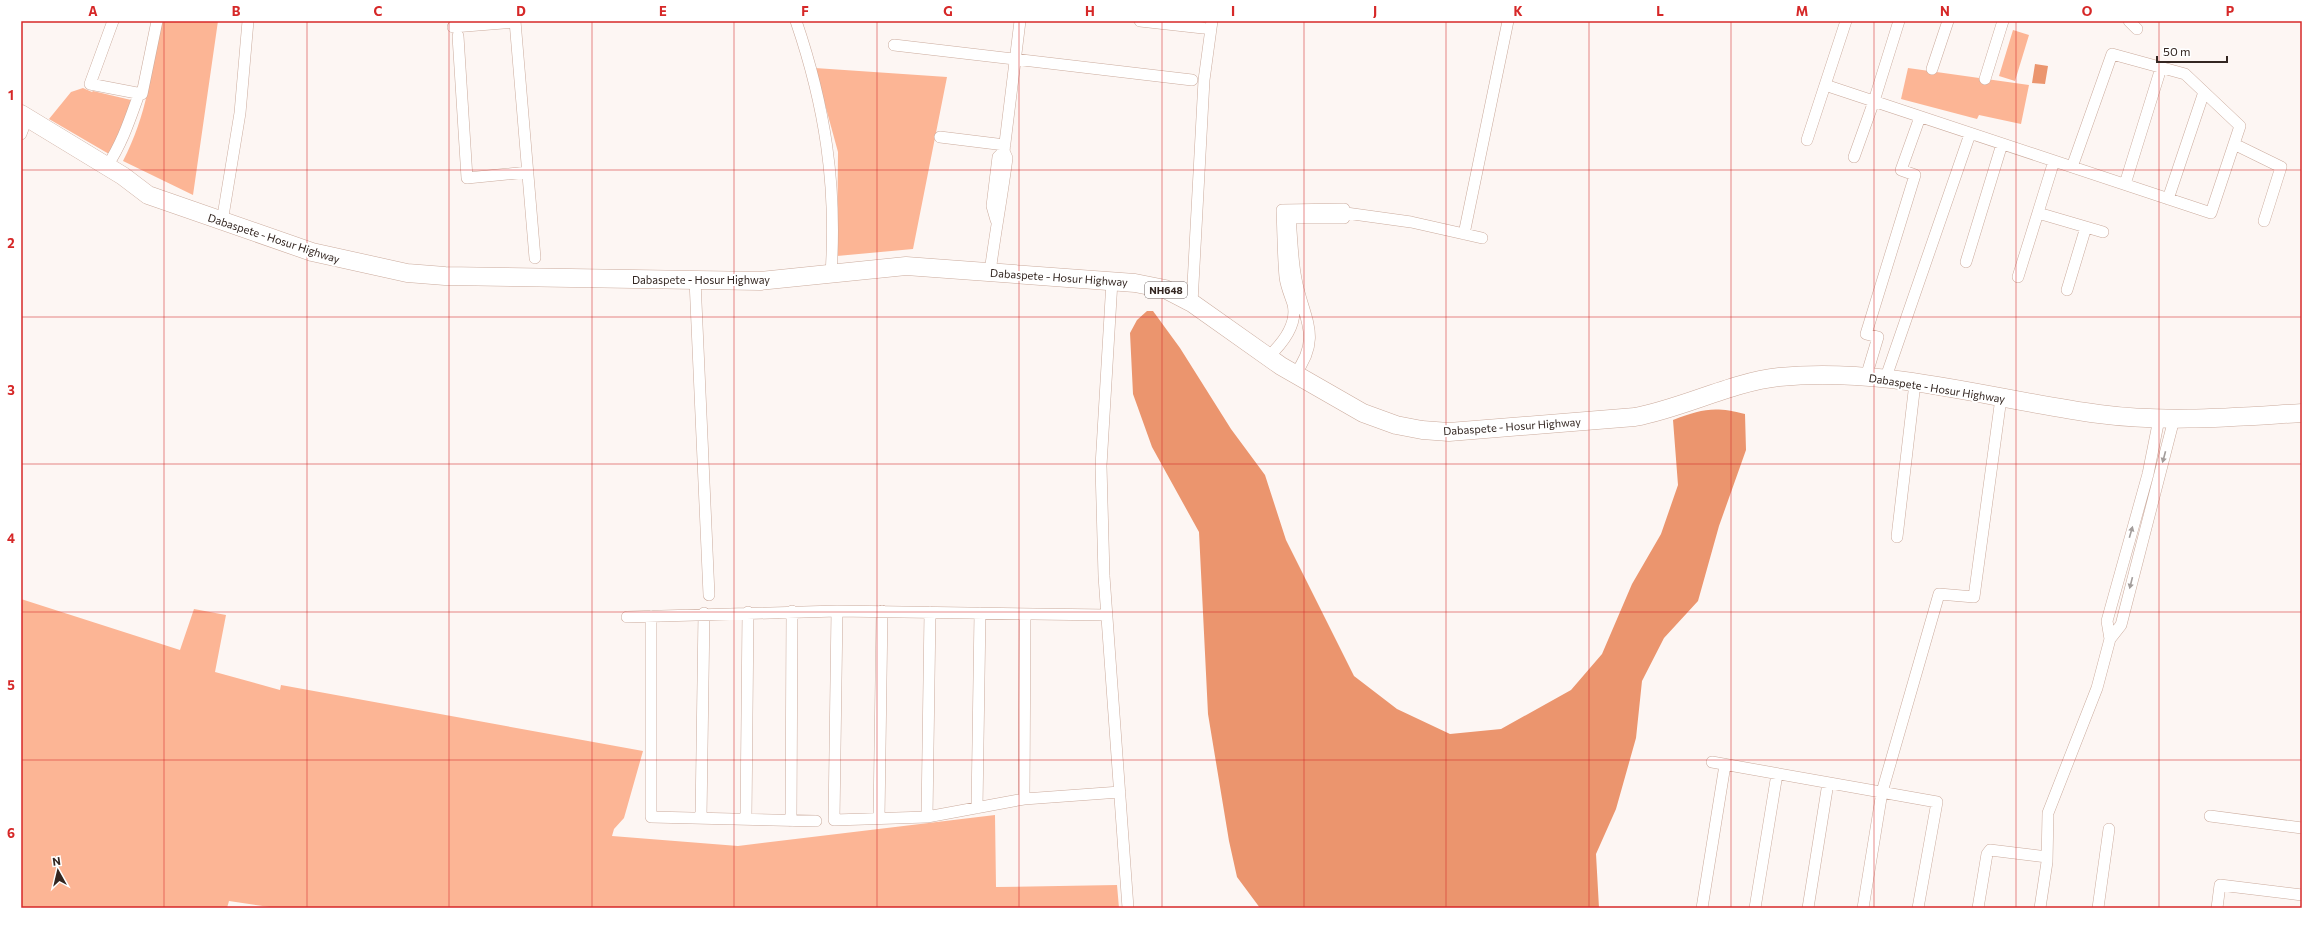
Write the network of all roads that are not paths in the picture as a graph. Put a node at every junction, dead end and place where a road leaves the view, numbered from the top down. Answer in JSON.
{"nodes":[{"id":1,"x":113,"y":21,"type":"edge"},
{"id":2,"x":157,"y":21,"type":"edge"},
{"id":3,"x":248,"y":21,"type":"edge"},
{"id":4,"x":796,"y":21,"type":"edge"},
{"id":5,"x":1020,"y":21,"type":"edge"},
{"id":6,"x":1140,"y":21,"type":"edge"},
{"id":7,"x":1212,"y":21,"type":"edge"},
{"id":8,"x":1508,"y":21,"type":"edge"},
{"id":9,"x":1846,"y":21,"type":"edge"},
{"id":10,"x":1899,"y":21,"type":"edge"},
{"id":11,"x":1948,"y":21,"type":"edge"},
{"id":12,"x":2002,"y":21,"type":"edge"},
{"id":13,"x":515,"y":22,"type":"edge"},
{"id":14,"x":1174,"y":23,"type":"edge"},
{"id":15,"x":1203,"y":28,"type":"dead end"},
{"id":16,"x":894,"y":44,"type":"dead end"},
{"id":17,"x":1016,"y":58,"type":"junction"},
{"id":18,"x":2161,"y":68,"type":"junction"},
{"id":19,"x":1932,"y":69,"type":"dead end"},
{"id":20,"x":1985,"y":79,"type":"dead end"},
{"id":21,"x":1192,"y":80,"type":"dead end"},
{"id":22,"x":1825,"y":85,"type":"junction"},
{"id":23,"x":2204,"y":92,"type":"junction"},
{"id":24,"x":139,"y":94,"type":"junction"},
{"id":25,"x":1874,"y":102,"type":"junction"},
{"id":26,"x":1920,"y":117,"type":"junction"},
{"id":27,"x":23,"y":122,"type":"edge"},
{"id":28,"x":1970,"y":134,"type":"junction"},
{"id":29,"x":940,"y":137,"type":"dead end"},
{"id":30,"x":1807,"y":140,"type":"dead end"},
{"id":31,"x":2002,"y":144,"type":"junction"},
{"id":32,"x":2234,"y":144,"type":"junction"},
{"id":33,"x":1004,"y":148,"type":"junction"},
{"id":34,"x":1854,"y":157,"type":"dead end"},
{"id":35,"x":2054,"y":161,"type":"junction"},
{"id":36,"x":107,"y":166,"type":"junction"},
{"id":37,"x":2072,"y":167,"type":"junction"},
{"id":38,"x":528,"y":172,"type":"junction"},
{"id":39,"x":2124,"y":184,"type":"junction"},
{"id":40,"x":2168,"y":199,"type":"junction"},
{"id":41,"x":1346,"y":213,"type":"junction"},
{"id":42,"x":2038,"y":213,"type":"junction"},
{"id":43,"x":222,"y":222,"type":"junction"},
{"id":44,"x":2264,"y":222,"type":"dead end"},
{"id":45,"x":2086,"y":227,"type":"junction"},
{"id":46,"x":2103,"y":232,"type":"dead end"},
{"id":47,"x":1464,"y":234,"type":"junction"},
{"id":48,"x":1482,"y":238,"type":"dead end"},
{"id":49,"x":535,"y":258,"type":"dead end"},
{"id":50,"x":1966,"y":262,"type":"dead end"},
{"id":51,"x":990,"y":272,"type":"junction"},
{"id":52,"x":831,"y":274,"type":"junction"},
{"id":53,"x":2018,"y":277,"type":"dead end"},
{"id":54,"x":695,"y":280,"type":"junction"},
{"id":55,"x":1112,"y":281,"type":"junction"},
{"id":56,"x":2067,"y":290,"type":"dead end"},
{"id":57,"x":1192,"y":303,"type":"junction"},
{"id":58,"x":1268,"y":357,"type":"junction"},
{"id":59,"x":1295,"y":374,"type":"junction"},
{"id":60,"x":1866,"y":377,"type":"junction"},
{"id":61,"x":1885,"y":380,"type":"junction"},
{"id":62,"x":1915,"y":383,"type":"junction"},
{"id":63,"x":2001,"y":398,"type":"junction"},
{"id":64,"x":2302,"y":413,"type":"edge"},
{"id":65,"x":2167,"y":419,"type":"junction"},
{"id":66,"x":1897,"y":537,"type":"dead end"},
{"id":67,"x":709,"y":595,"type":"dead end"},
{"id":68,"x":838,"y":610,"type":"junction"},
{"id":69,"x":882,"y":611,"type":"junction"},
{"id":70,"x":748,"y":612,"type":"junction"},
{"id":71,"x":792,"y":612,"type":"junction"},
{"id":72,"x":930,"y":612,"type":"junction"},
{"id":73,"x":704,"y":613,"type":"junction"},
{"id":74,"x":980,"y":613,"type":"junction"},
{"id":75,"x":1025,"y":614,"type":"junction"},
{"id":76,"x":1107,"y":615,"type":"junction"},
{"id":77,"x":651,"y":616,"type":"junction"},
{"id":78,"x":627,"y":617,"type":"dead end"},
{"id":79,"x":2110,"y":639,"type":"junction"},
{"id":80,"x":1712,"y":762,"type":"dead end"},
{"id":81,"x":1725,"y":765,"type":"junction"},
{"id":82,"x":1777,"y":774,"type":"junction"},
{"id":83,"x":1828,"y":783,"type":"junction"},
{"id":84,"x":1120,"y":792,"type":"junction"},
{"id":85,"x":1882,"y":792,"type":"junction"},
{"id":86,"x":1024,"y":799,"type":"junction"},
{"id":87,"x":977,"y":808,"type":"junction"},
{"id":88,"x":2210,"y":816,"type":"dead end"},
{"id":89,"x":927,"y":817,"type":"junction"},
{"id":90,"x":701,"y":818,"type":"junction"},
{"id":91,"x":879,"y":818,"type":"junction"},
{"id":92,"x":746,"y":819,"type":"junction"},
{"id":93,"x":791,"y":821,"type":"junction"},
{"id":94,"x":816,"y":821,"type":"dead end"},
{"id":95,"x":2302,"y":828,"type":"edge"},
{"id":96,"x":2110,"y":829,"type":"dead end"},
{"id":97,"x":2047,"y":857,"type":"junction"},
{"id":98,"x":2302,"y":895,"type":"edge"},
{"id":99,"x":1128,"y":908,"type":"edge"},
{"id":100,"x":1702,"y":908,"type":"edge"},
{"id":101,"x":1755,"y":908,"type":"edge"},
{"id":102,"x":1808,"y":908,"type":"edge"},
{"id":103,"x":1863,"y":908,"type":"edge"},
{"id":104,"x":1918,"y":908,"type":"edge"},
{"id":105,"x":1978,"y":908,"type":"edge"},
{"id":106,"x":2040,"y":908,"type":"edge"},
{"id":107,"x":2098,"y":908,"type":"edge"},
{"id":108,"x":2218,"y":908,"type":"edge"}],
"edges":[{"from":1,"to":24,"type":"street"},
{"from":2,"to":24,"type":"street"},
{"from":3,"to":43,"type":"street"},
{"from":4,"to":52,"type":"street"},
{"from":5,"to":17,"type":"street"},
{"from":6,"to":14,"type":"street"},
{"from":7,"to":57,"type":"street"},
{"from":8,"to":47,"type":"street"},
{"from":9,"to":22,"type":"street"},
{"from":10,"to":25,"type":"street"},
{"from":11,"to":19,"type":"street"},
{"from":12,"to":20,"type":"street"},
{"from":13,"to":38,"type":"street"},
{"from":13,"to":38,"type":"street"},
{"from":14,"to":15,"type":"street"},
{"from":16,"to":17,"type":"street"},
{"from":17,"to":21,"type":"street"},
{"from":17,"to":33,"type":"street"},
{"from":18,"to":23,"type":"street"},
{"from":18,"to":37,"type":"street"},
{"from":18,"to":39,"type":"street"},
{"from":22,"to":25,"type":"street"},
{"from":22,"to":30,"type":"street"},
{"from":23,"to":32,"type":"street"},
{"from":23,"to":40,"type":"street"},
{"from":24,"to":36,"type":"street"},
{"from":25,"to":26,"type":"street"},
{"from":25,"to":34,"type":"street"},
{"from":26,"to":28,"type":"street"},
{"from":26,"to":60,"type":"street"},
{"from":27,"to":36,"type":"highway","name":"Dabaspete - Hosur Highway","number":"NH648"},
{"from":28,"to":31,"type":"street"},
{"from":28,"to":61,"type":"street"},
{"from":29,"to":33,"type":"street"},
{"from":31,"to":35,"type":"street"},
{"from":31,"to":50,"type":"street"},
{"from":32,"to":40,"type":"street"},
{"from":32,"to":44,"type":"street"},
{"from":33,"to":51,"type":"street"},
{"from":35,"to":37,"type":"street"},
{"from":35,"to":42,"type":"street"},
{"from":36,"to":43,"type":"highway","name":"Dabaspete - Hosur Highway","number":"NH648"},
{"from":37,"to":39,"type":"street"},
{"from":38,"to":49,"type":"street"},
{"from":39,"to":40,"type":"street"},
{"from":41,"to":47,"type":"street"},
{"from":41,"to":58,"type":"street"},
{"from":41,"to":59,"type":"street"},
{"from":42,"to":45,"type":"street"},
{"from":42,"to":53,"type":"street"},
{"from":43,"to":54,"type":"highway","name":"Dabaspete - Hosur Highway","number":"NH648"},
{"from":45,"to":46,"type":"street"},
{"from":45,"to":56,"type":"street"},
{"from":47,"to":48,"type":"street"},
{"from":51,"to":52,"type":"highway","name":"Dabaspete - Hosur Highway","number":"NH648"},
{"from":51,"to":55,"type":"highway","name":"Dabaspete - Hosur Highway","number":"NH648"},
{"from":52,"to":54,"type":"highway","name":"Dabaspete - Hosur Highway","number":"NH648"},
{"from":54,"to":67,"type":"street"},
{"from":55,"to":57,"type":"highway","name":"Dabaspete - Hosur Highway","number":"NH648"},
{"from":55,"to":76,"type":"street"},
{"from":57,"to":58,"type":"highway","name":"Dabaspete - Hosur Highway","number":"NH648"},
{"from":58,"to":59,"type":"highway","name":"Dabaspete - Hosur Highway","number":"NH648"},
{"from":59,"to":60,"type":"highway","name":"Dabaspete - Hosur Highway","number":"NH648"},
{"from":60,"to":61,"type":"highway","name":"Dabaspete - Hosur Highway","number":"NH648"},
{"from":61,"to":62,"type":"highway","name":"Dabaspete - Hosur Highway","number":"NH648"},
{"from":62,"to":63,"type":"highway","name":"Dabaspete - Hosur Highway","number":"NH648"},
{"from":62,"to":66,"type":"street"},
{"from":63,"to":65,"type":"highway","name":"Dabaspete - Hosur Highway","number":"NH648"},
{"from":63,"to":85,"type":"street"},
{"from":64,"to":65,"type":"highway","name":"Dabaspete - Hosur Highway","number":"NH648"},
{"from":65,"to":79,"type":"street","one_way":true},
{"from":79,"to":65,"type":"street","one_way":true},
{"from":68,"to":69,"type":"street"},
{"from":68,"to":71,"type":"street"},
{"from":68,"to":91,"type":"street"},
{"from":69,"to":72,"type":"street"},
{"from":69,"to":91,"type":"street"},
{"from":70,"to":71,"type":"street"},
{"from":70,"to":73,"type":"street"},
{"from":70,"to":92,"type":"street"},
{"from":71,"to":93,"type":"street"},
{"from":72,"to":74,"type":"street"},
{"from":72,"to":89,"type":"street"},
{"from":73,"to":77,"type":"street"},
{"from":73,"to":90,"type":"street"},
{"from":74,"to":75,"type":"street"},
{"from":74,"to":87,"type":"street"},
{"from":75,"to":76,"type":"street"},
{"from":75,"to":86,"type":"street"},
{"from":76,"to":84,"type":"street"},
{"from":77,"to":78,"type":"street"},
{"from":77,"to":90,"type":"street"},
{"from":79,"to":97,"type":"street"},
{"from":80,"to":81,"type":"street"},
{"from":81,"to":82,"type":"street"},
{"from":81,"to":100,"type":"street"},
{"from":82,"to":83,"type":"street"},
{"from":82,"to":101,"type":"street"},
{"from":83,"to":85,"type":"street"},
{"from":83,"to":102,"type":"street"},
{"from":84,"to":86,"type":"street"},
{"from":84,"to":99,"type":"street"},
{"from":85,"to":103,"type":"street"},
{"from":85,"to":104,"type":"street"},
{"from":86,"to":87,"type":"street"},
{"from":87,"to":89,"type":"street"},
{"from":88,"to":95,"type":"street"},
{"from":89,"to":91,"type":"street"},
{"from":90,"to":92,"type":"street"},
{"from":92,"to":93,"type":"street"},
{"from":93,"to":94,"type":"street"},
{"from":96,"to":107,"type":"street"},
{"from":97,"to":105,"type":"street"},
{"from":97,"to":106,"type":"street"},
{"from":98,"to":108,"type":"street"}]}
